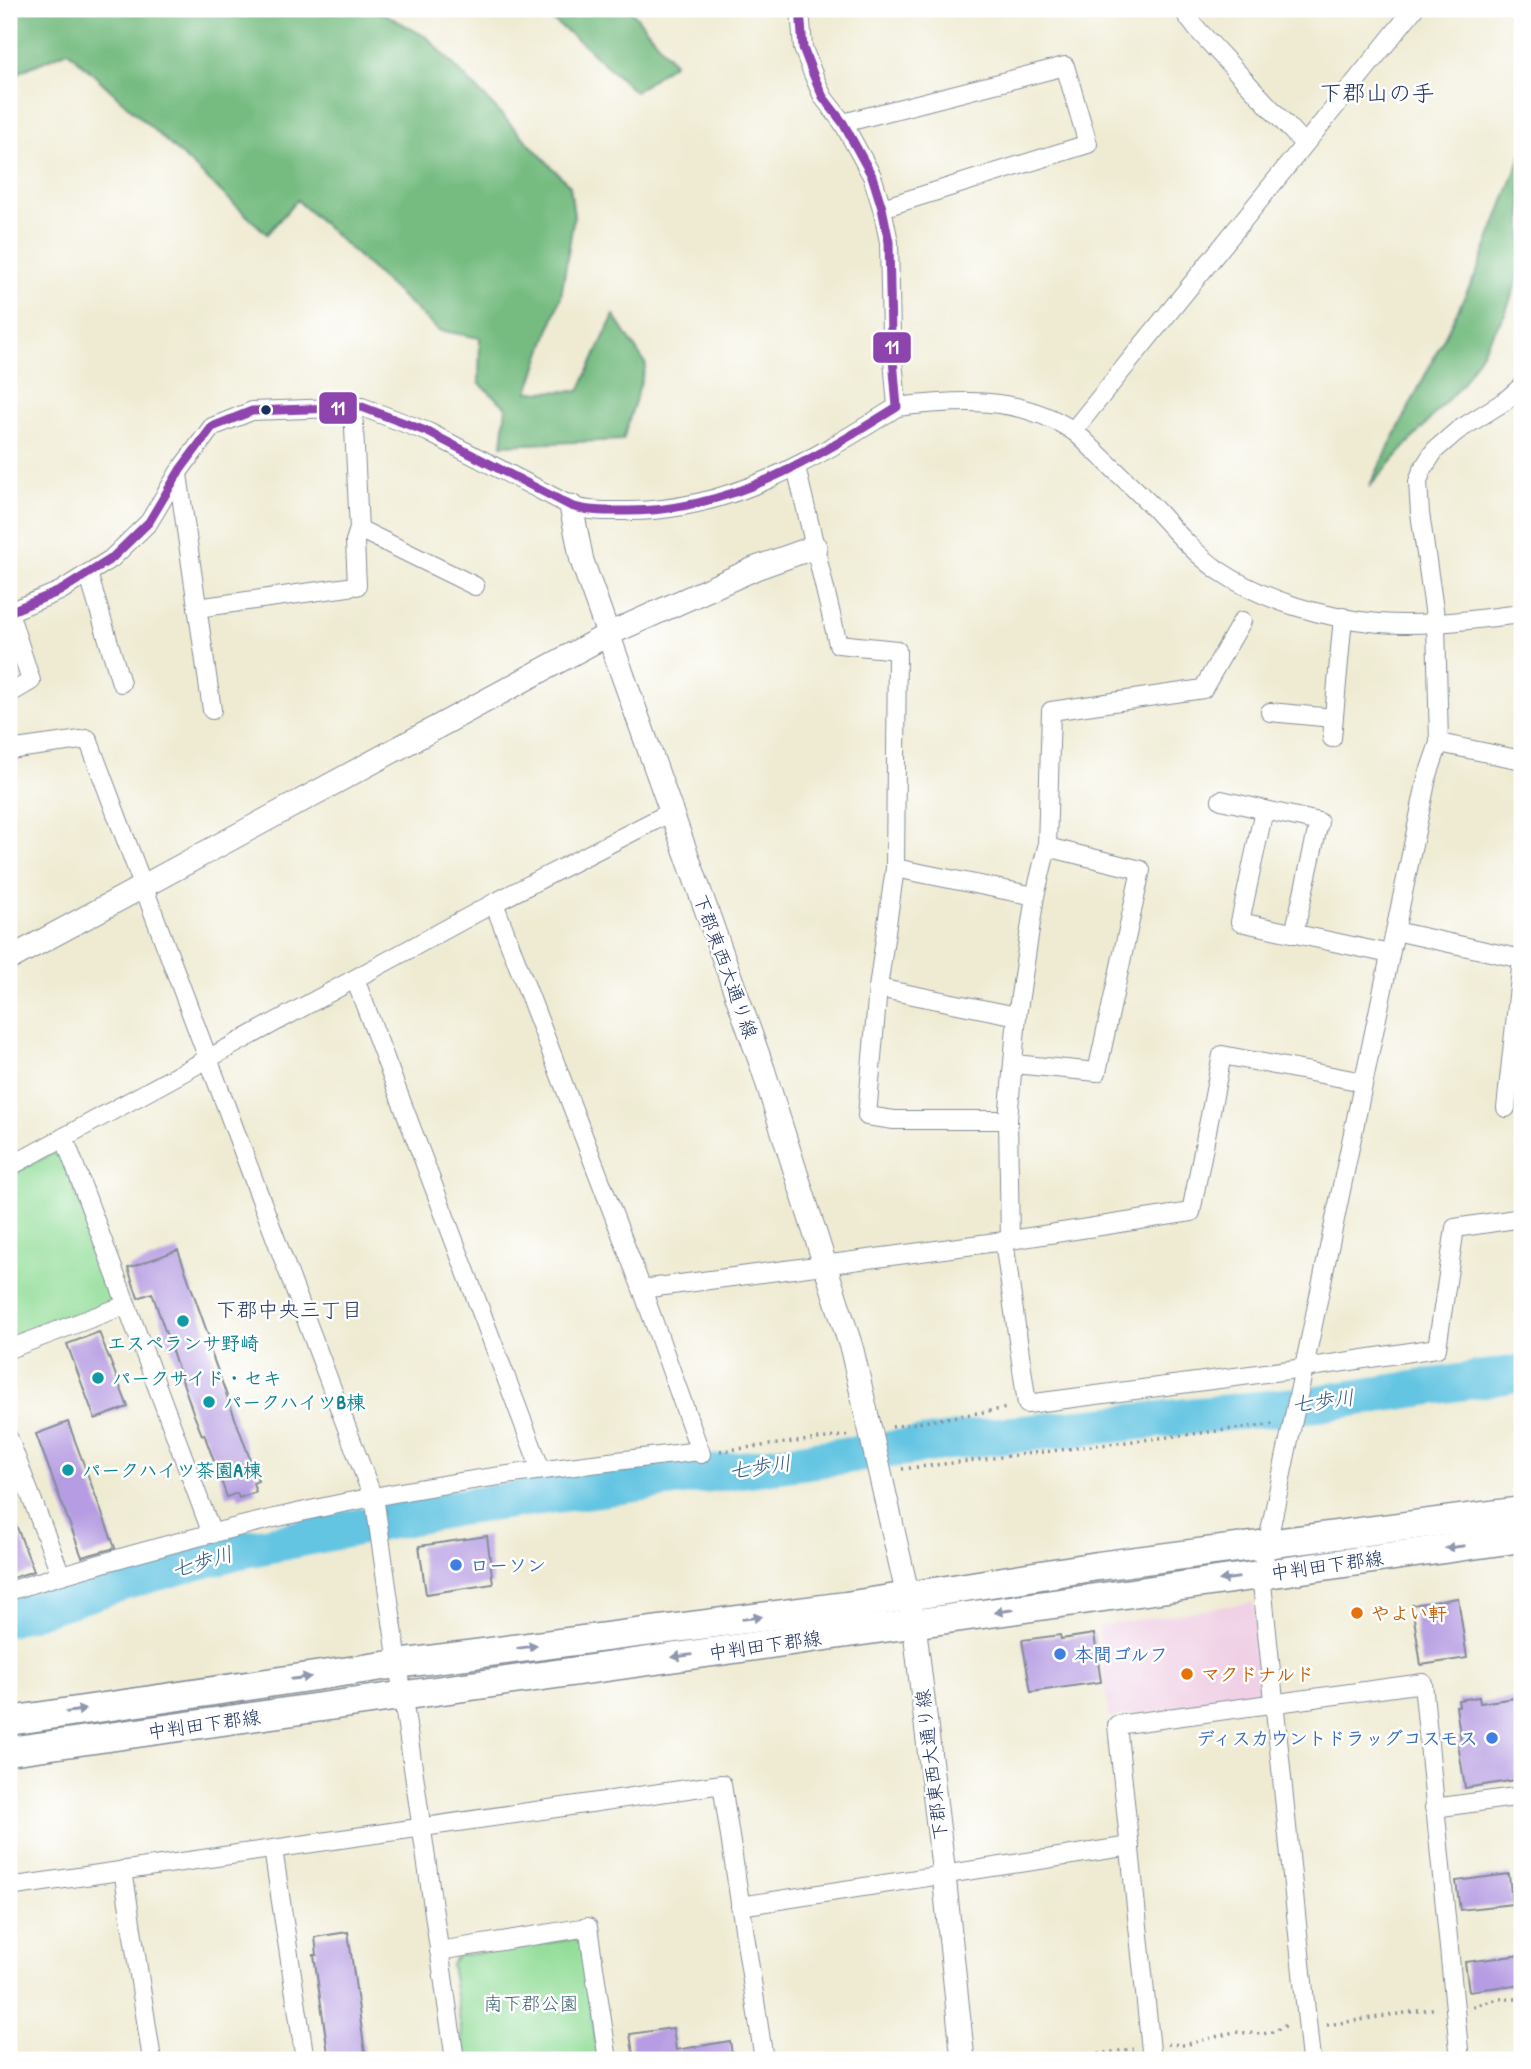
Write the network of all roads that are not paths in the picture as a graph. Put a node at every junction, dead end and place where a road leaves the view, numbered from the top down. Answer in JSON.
{"nodes":[{"id":1,"x":800,"y":9,"type":"edge"},
{"id":2,"x":1182,"y":9,"type":"edge"},
{"id":3,"x":1414,"y":9,"type":"edge"},
{"id":4,"x":843,"y":123,"type":"junction"},
{"id":5,"x":1304,"y":144,"type":"junction"},
{"id":6,"x":882,"y":208,"type":"junction"},
{"id":7,"x":1522,"y":386,"type":"edge"},
{"id":8,"x":897,"y":407,"type":"junction"},
{"id":9,"x":353,"y":408,"type":"junction"},
{"id":10,"x":1073,"y":430,"type":"junction"},
{"id":11,"x":796,"y":467,"type":"junction"},
{"id":12,"x":178,"y":474,"type":"junction"},
{"id":13,"x":571,"y":506,"type":"junction"},
{"id":14,"x":359,"y":529,"type":"junction"},
{"id":15,"x":815,"y":547,"type":"junction"},
{"id":16,"x":88,"y":573,"type":"junction"},
{"id":17,"x":475,"y":586,"type":"dead end"},
{"id":18,"x":197,"y":608,"type":"junction"},
{"id":19,"x":9,"y":612,"type":"edge"},
{"id":20,"x":1522,"y":614,"type":"edge"},
{"id":21,"x":1342,"y":617,"type":"junction"},
{"id":22,"x":1242,"y":621,"type":"dead end"},
{"id":23,"x":1436,"y":623,"type":"junction"},
{"id":24,"x":608,"y":634,"type":"junction"},
{"id":25,"x":121,"y":683,"type":"dead end"},
{"id":26,"x":9,"y":694,"type":"edge"},
{"id":27,"x":212,"y":710,"type":"dead end"},
{"id":28,"x":1270,"y":712,"type":"dead end"},
{"id":29,"x":1333,"y":718,"type":"junction"},
{"id":30,"x":1332,"y":738,"type":"dead end"},
{"id":31,"x":1440,"y":743,"type":"junction"},
{"id":32,"x":9,"y":750,"type":"edge"},
{"id":33,"x":1522,"y":760,"type":"edge"},
{"id":34,"x":1221,"y":800,"type":"dead end"},
{"id":35,"x":1264,"y":810,"type":"junction"},
{"id":36,"x":671,"y":812,"type":"junction"},
{"id":37,"x":1047,"y":847,"type":"junction"},
{"id":38,"x":895,"y":868,"type":"junction"},
{"id":39,"x":143,"y":886,"type":"junction"},
{"id":40,"x":1035,"y":896,"type":"junction"},
{"id":41,"x":494,"y":903,"type":"junction"},
{"id":42,"x":1395,"y":932,"type":"junction"},
{"id":43,"x":1294,"y":934,"type":"junction"},
{"id":44,"x":1390,"y":954,"type":"junction"},
{"id":45,"x":9,"y":959,"type":"edge"},
{"id":46,"x":355,"y":979,"type":"junction"},
{"id":47,"x":878,"y":988,"type":"junction"},
{"id":48,"x":1017,"y":1016,"type":"junction"},
{"id":49,"x":208,"y":1059,"type":"junction"},
{"id":50,"x":1014,"y":1064,"type":"junction"},
{"id":51,"x":1363,"y":1082,"type":"junction"},
{"id":52,"x":1506,"y":1108,"type":"dead end"},
{"id":53,"x":1008,"y":1120,"type":"junction"},
{"id":54,"x":64,"y":1138,"type":"junction"},
{"id":55,"x":9,"y":1167,"type":"edge"},
{"id":56,"x":1522,"y":1218,"type":"edge"},
{"id":57,"x":1007,"y":1241,"type":"junction"},
{"id":58,"x":826,"y":1264,"type":"junction"},
{"id":59,"x":642,"y":1289,"type":"junction"},
{"id":60,"x":127,"y":1305,"type":"junction"},
{"id":61,"x":9,"y":1349,"type":"edge"},
{"id":62,"x":1303,"y":1373,"type":"junction"},
{"id":63,"x":9,"y":1438,"type":"edge"},
{"id":64,"x":541,"y":1470,"type":"junction"},
{"id":65,"x":374,"y":1500,"type":"junction"},
{"id":66,"x":1522,"y":1511,"type":"edge"},
{"id":67,"x":212,"y":1534,"type":"junction"},
{"id":68,"x":1522,"y":1538,"type":"edge"},
{"id":69,"x":1267,"y":1546,"type":"junction"},
{"id":70,"x":1261,"y":1574,"type":"junction"},
{"id":71,"x":61,"y":1575,"type":"junction"},
{"id":72,"x":9,"y":1591,"type":"edge"},
{"id":73,"x":911,"y":1610,"type":"junction"},
{"id":74,"x":397,"y":1664,"type":"junction"},
{"id":75,"x":401,"y":1696,"type":"junction"},
{"id":76,"x":1274,"y":1704,"type":"junction"},
{"id":77,"x":9,"y":1721,"type":"edge"},
{"id":78,"x":9,"y":1751,"type":"edge"},
{"id":79,"x":1522,"y":1796,"type":"edge"},
{"id":80,"x":1434,"y":1808,"type":"junction"},
{"id":81,"x":420,"y":1827,"type":"junction"},
{"id":82,"x":1130,"y":1846,"type":"junction"},
{"id":83,"x":273,"y":1849,"type":"junction"},
{"id":84,"x":123,"y":1871,"type":"junction"},
{"id":85,"x":944,"y":1875,"type":"junction"},
{"id":86,"x":9,"y":1887,"type":"edge"},
{"id":87,"x":740,"y":1906,"type":"junction"},
{"id":88,"x":439,"y":1951,"type":"junction"},
{"id":89,"x":1146,"y":2054,"type":"edge"},
{"id":90,"x":152,"y":2060,"type":"edge"},
{"id":91,"x":305,"y":2060,"type":"edge"},
{"id":92,"x":455,"y":2060,"type":"edge"},
{"id":93,"x":608,"y":2060,"type":"edge"},
{"id":94,"x":764,"y":2060,"type":"edge"},
{"id":95,"x":963,"y":2060,"type":"edge"},
{"id":96,"x":1311,"y":2060,"type":"edge"},
{"id":97,"x":1460,"y":2060,"type":"edge"}],
"edges":[{"from":1,"to":4,"type":"street"},
{"from":2,"to":5,"type":"street"},
{"from":3,"to":5,"type":"street"},
{"from":4,"to":6,"type":"street"},
{"from":4,"to":6,"type":"street"},
{"from":5,"to":10,"type":"street"},
{"from":6,"to":8,"type":"street"},
{"from":7,"to":23,"type":"street"},
{"from":8,"to":10,"type":"street"},
{"from":8,"to":11,"type":"street"},
{"from":9,"to":12,"type":"street"},
{"from":9,"to":13,"type":"street"},
{"from":9,"to":14,"type":"street"},
{"from":10,"to":21,"type":"street"},
{"from":11,"to":13,"type":"street"},
{"from":11,"to":15,"type":"street"},
{"from":12,"to":16,"type":"street"},
{"from":12,"to":18,"type":"street"},
{"from":13,"to":24,"type":"street","name":"下郡東西大通り線"},
{"from":14,"to":17,"type":"street"},
{"from":14,"to":18,"type":"street"},
{"from":15,"to":24,"type":"street"},
{"from":15,"to":38,"type":"street"},
{"from":16,"to":19,"type":"street"},
{"from":16,"to":25,"type":"street"},
{"from":18,"to":27,"type":"street"},
{"from":19,"to":26,"type":"street"},
{"from":20,"to":23,"type":"street"},
{"from":21,"to":23,"type":"street"},
{"from":21,"to":29,"type":"street"},
{"from":22,"to":37,"type":"street"},
{"from":23,"to":31,"type":"street"},
{"from":24,"to":36,"type":"street","name":"下郡東西大通り線"},
{"from":24,"to":39,"type":"street"},
{"from":28,"to":29,"type":"street"},
{"from":29,"to":30,"type":"street"},
{"from":31,"to":33,"type":"street"},
{"from":31,"to":42,"type":"street"},
{"from":32,"to":39,"type":"street"},
{"from":34,"to":35,"type":"street"},
{"from":35,"to":43,"type":"street"},
{"from":35,"to":43,"type":"street"},
{"from":36,"to":41,"type":"street"},
{"from":36,"to":58,"type":"street","name":"下郡東西大通り線"},
{"from":37,"to":40,"type":"street"},
{"from":37,"to":50,"type":"street"},
{"from":38,"to":40,"type":"street"},
{"from":38,"to":47,"type":"street"},
{"from":39,"to":45,"type":"street"},
{"from":39,"to":49,"type":"street"},
{"from":40,"to":48,"type":"street"},
{"from":41,"to":46,"type":"street"},
{"from":41,"to":59,"type":"street"},
{"from":42,"to":44,"type":"street"},
{"from":42,"to":52,"type":"street"},
{"from":43,"to":44,"type":"street"},
{"from":44,"to":51,"type":"street"},
{"from":46,"to":49,"type":"street"},
{"from":46,"to":64,"type":"street"},
{"from":47,"to":48,"type":"street"},
{"from":47,"to":53,"type":"street"},
{"from":48,"to":50,"type":"street"},
{"from":49,"to":54,"type":"street"},
{"from":49,"to":65,"type":"street"},
{"from":50,"to":53,"type":"street"},
{"from":51,"to":57,"type":"street"},
{"from":51,"to":62,"type":"street"},
{"from":53,"to":57,"type":"street"},
{"from":54,"to":55,"type":"street"},
{"from":54,"to":60,"type":"street"},
{"from":56,"to":62,"type":"street"},
{"from":57,"to":58,"type":"street"},
{"from":57,"to":62,"type":"street"},
{"from":58,"to":59,"type":"street"},
{"from":58,"to":73,"type":"street","name":"下郡東西大通り線"},
{"from":59,"to":64,"type":"street"},
{"from":60,"to":61,"type":"street"},
{"from":60,"to":67,"type":"street"},
{"from":62,"to":69,"type":"street"},
{"from":63,"to":71,"type":"street"},
{"from":64,"to":65,"type":"street"},
{"from":65,"to":67,"type":"street"},
{"from":65,"to":74,"type":"street"},
{"from":66,"to":69,"type":"main road","name":"中判田下郡線"},
{"from":67,"to":71,"type":"street"},
{"from":68,"to":70,"type":"main road","name":"中判田下郡線","one_way":true},
{"from":69,"to":70,"type":"street"},
{"from":69,"to":73,"type":"main road","name":"中判田下郡線"},
{"from":70,"to":73,"type":"main road","name":"中判田下郡線","one_way":true},
{"from":70,"to":76,"type":"street"},
{"from":71,"to":72,"type":"street"},
{"from":74,"to":73,"type":"main road","name":"中判田下郡線","one_way":true},
{"from":73,"to":75,"type":"main road","name":"中判田下郡線","one_way":true},
{"from":73,"to":85,"type":"street","name":"下郡東西大通り線"},
{"from":74,"to":75,"type":"street"},
{"from":77,"to":74,"type":"main road","name":"中判田下郡線","one_way":true},
{"from":75,"to":78,"type":"main road","name":"中判田下郡線"},
{"from":75,"to":81,"type":"street"},
{"from":76,"to":80,"type":"street"},
{"from":76,"to":82,"type":"street"},
{"from":76,"to":96,"type":"street"},
{"from":79,"to":80,"type":"street"},
{"from":80,"to":97,"type":"street"},
{"from":81,"to":83,"type":"street"},
{"from":81,"to":87,"type":"street"},
{"from":81,"to":88,"type":"street"},
{"from":82,"to":85,"type":"street"},
{"from":82,"to":89,"type":"street"},
{"from":83,"to":84,"type":"street"},
{"from":83,"to":91,"type":"street"},
{"from":84,"to":86,"type":"street"},
{"from":84,"to":90,"type":"street"},
{"from":85,"to":87,"type":"street"},
{"from":85,"to":95,"type":"street","name":"下郡東西大通り線"},
{"from":87,"to":94,"type":"street"},
{"from":88,"to":92,"type":"street"},
{"from":88,"to":93,"type":"street"}]}
